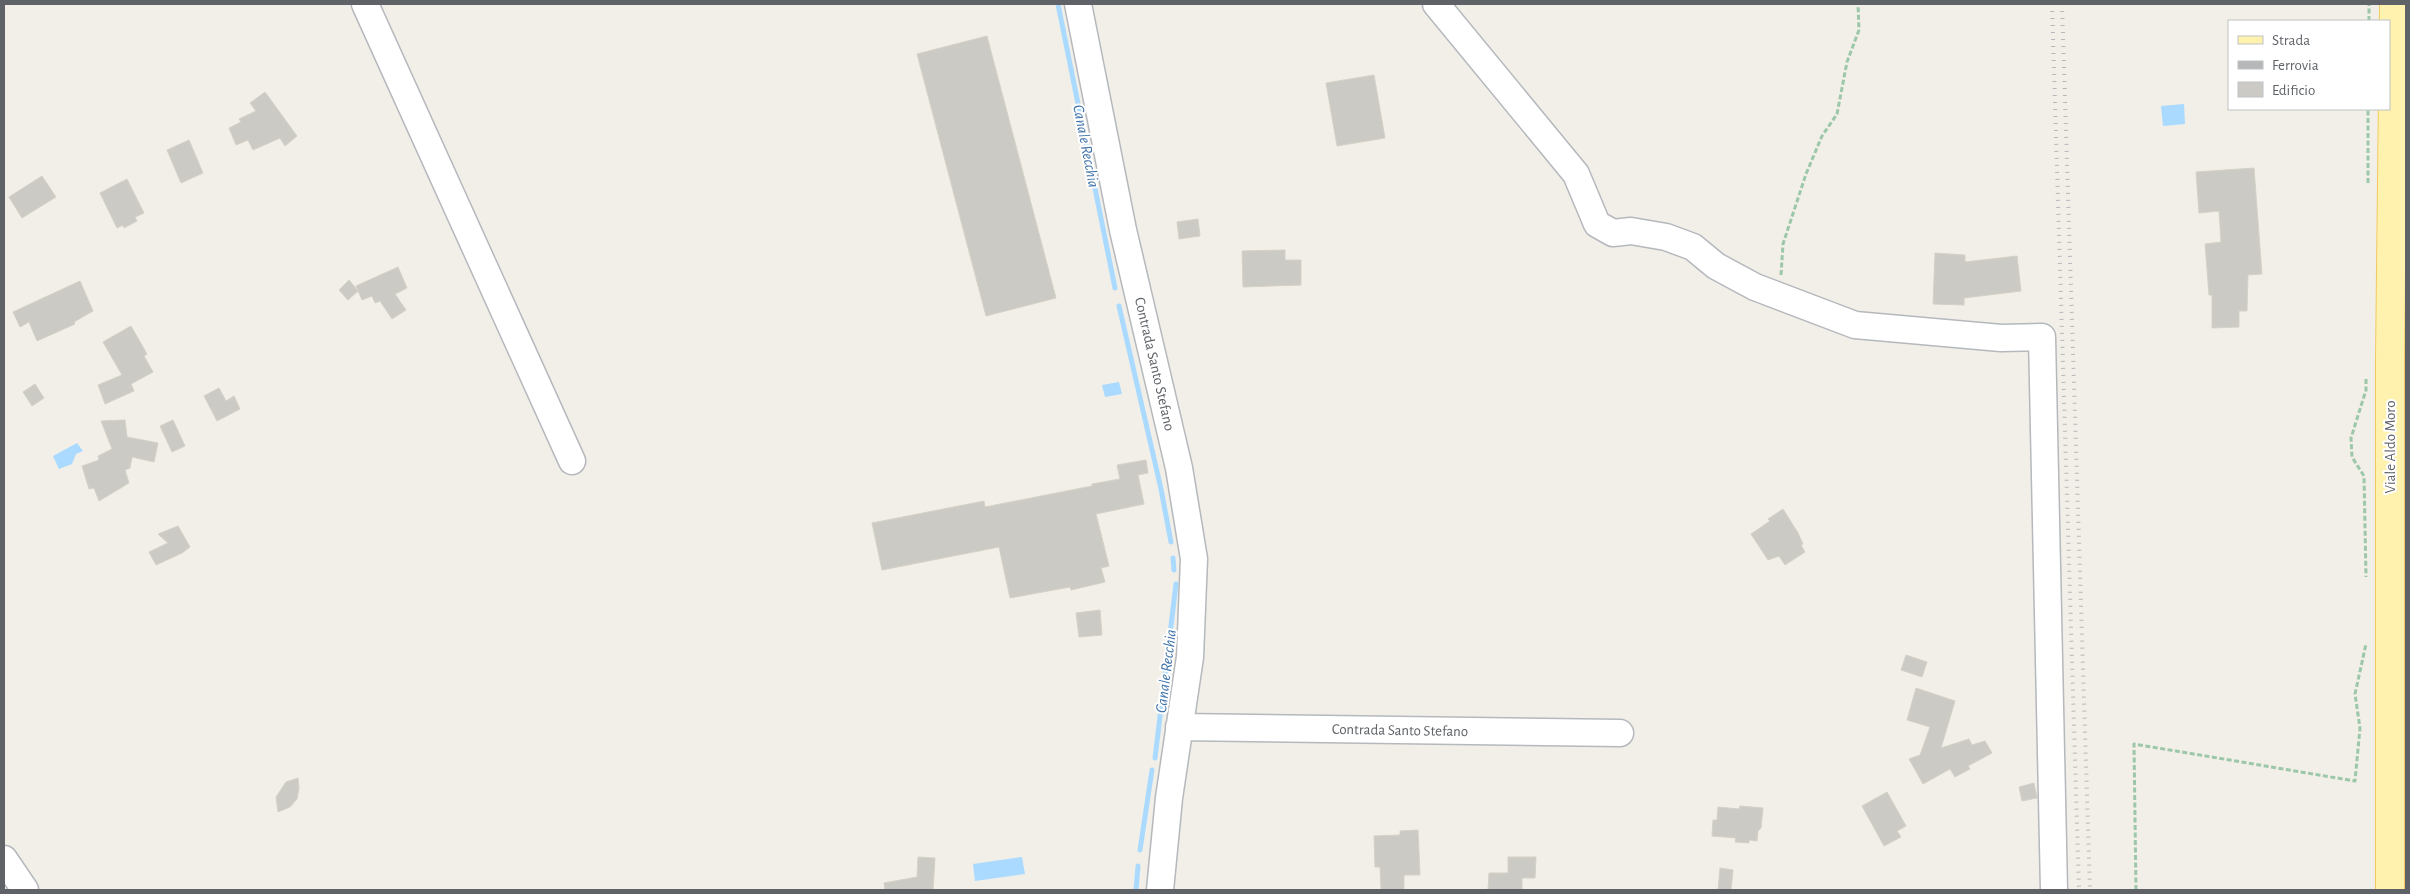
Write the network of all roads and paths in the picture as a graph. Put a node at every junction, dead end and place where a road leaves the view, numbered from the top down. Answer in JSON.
{"nodes":[{"id":1,"x":365,"y":4,"type":"edge"},
{"id":2,"x":1078,"y":4,"type":"edge"},
{"id":3,"x":1436,"y":4,"type":"edge"},
{"id":4,"x":1858,"y":4,"type":"edge"},
{"id":5,"x":2369,"y":4,"type":"edge"},
{"id":6,"x":2394,"y":4,"type":"edge"},
{"id":7,"x":2369,"y":20,"type":"edge"},
{"id":8,"x":2368,"y":110,"type":"edge"},
{"id":9,"x":2368,"y":192,"type":"dead end"},
{"id":10,"x":1780,"y":296,"type":"junction"},
{"id":11,"x":2366,"y":371,"type":"dead end"},
{"id":12,"x":572,"y":461,"type":"dead end"},
{"id":13,"x":2366,"y":583,"type":"dead end"},
{"id":14,"x":2367,"y":641,"type":"dead end"},
{"id":15,"x":1179,"y":727,"type":"junction"},
{"id":16,"x":1620,"y":732,"type":"dead end"},
{"id":17,"x":2398,"y":753,"type":"edge"},
{"id":18,"x":4,"y":859,"type":"edge"},
{"id":19,"x":25,"y":890,"type":"edge"},
{"id":20,"x":1160,"y":890,"type":"edge"},
{"id":21,"x":2054,"y":890,"type":"edge"},
{"id":22,"x":2136,"y":890,"type":"edge"},
{"id":23,"x":2390,"y":890,"type":"edge"}],
"edges":[{"from":1,"to":12,"type":"street"},
{"from":2,"to":15,"type":"street","name":"Contrada Santo Stefano"},
{"from":3,"to":10,"type":"street"},
{"from":4,"to":10,"type":"path"},
{"from":5,"to":7,"type":"path"},
{"from":6,"to":17,"type":"main road","name":"Viale Aldo Moro"},
{"from":8,"to":9,"type":"path"},
{"from":10,"to":21,"type":"street"},
{"from":11,"to":13,"type":"path"},
{"from":14,"to":22,"type":"path"},
{"from":15,"to":16,"type":"street","name":"Contrada Santo Stefano"},
{"from":15,"to":20,"type":"street","name":"Contrada Santo Stefano"},
{"from":17,"to":23,"type":"main road","name":"Viale Aldo Moro"},
{"from":18,"to":19,"type":"street"}]}
